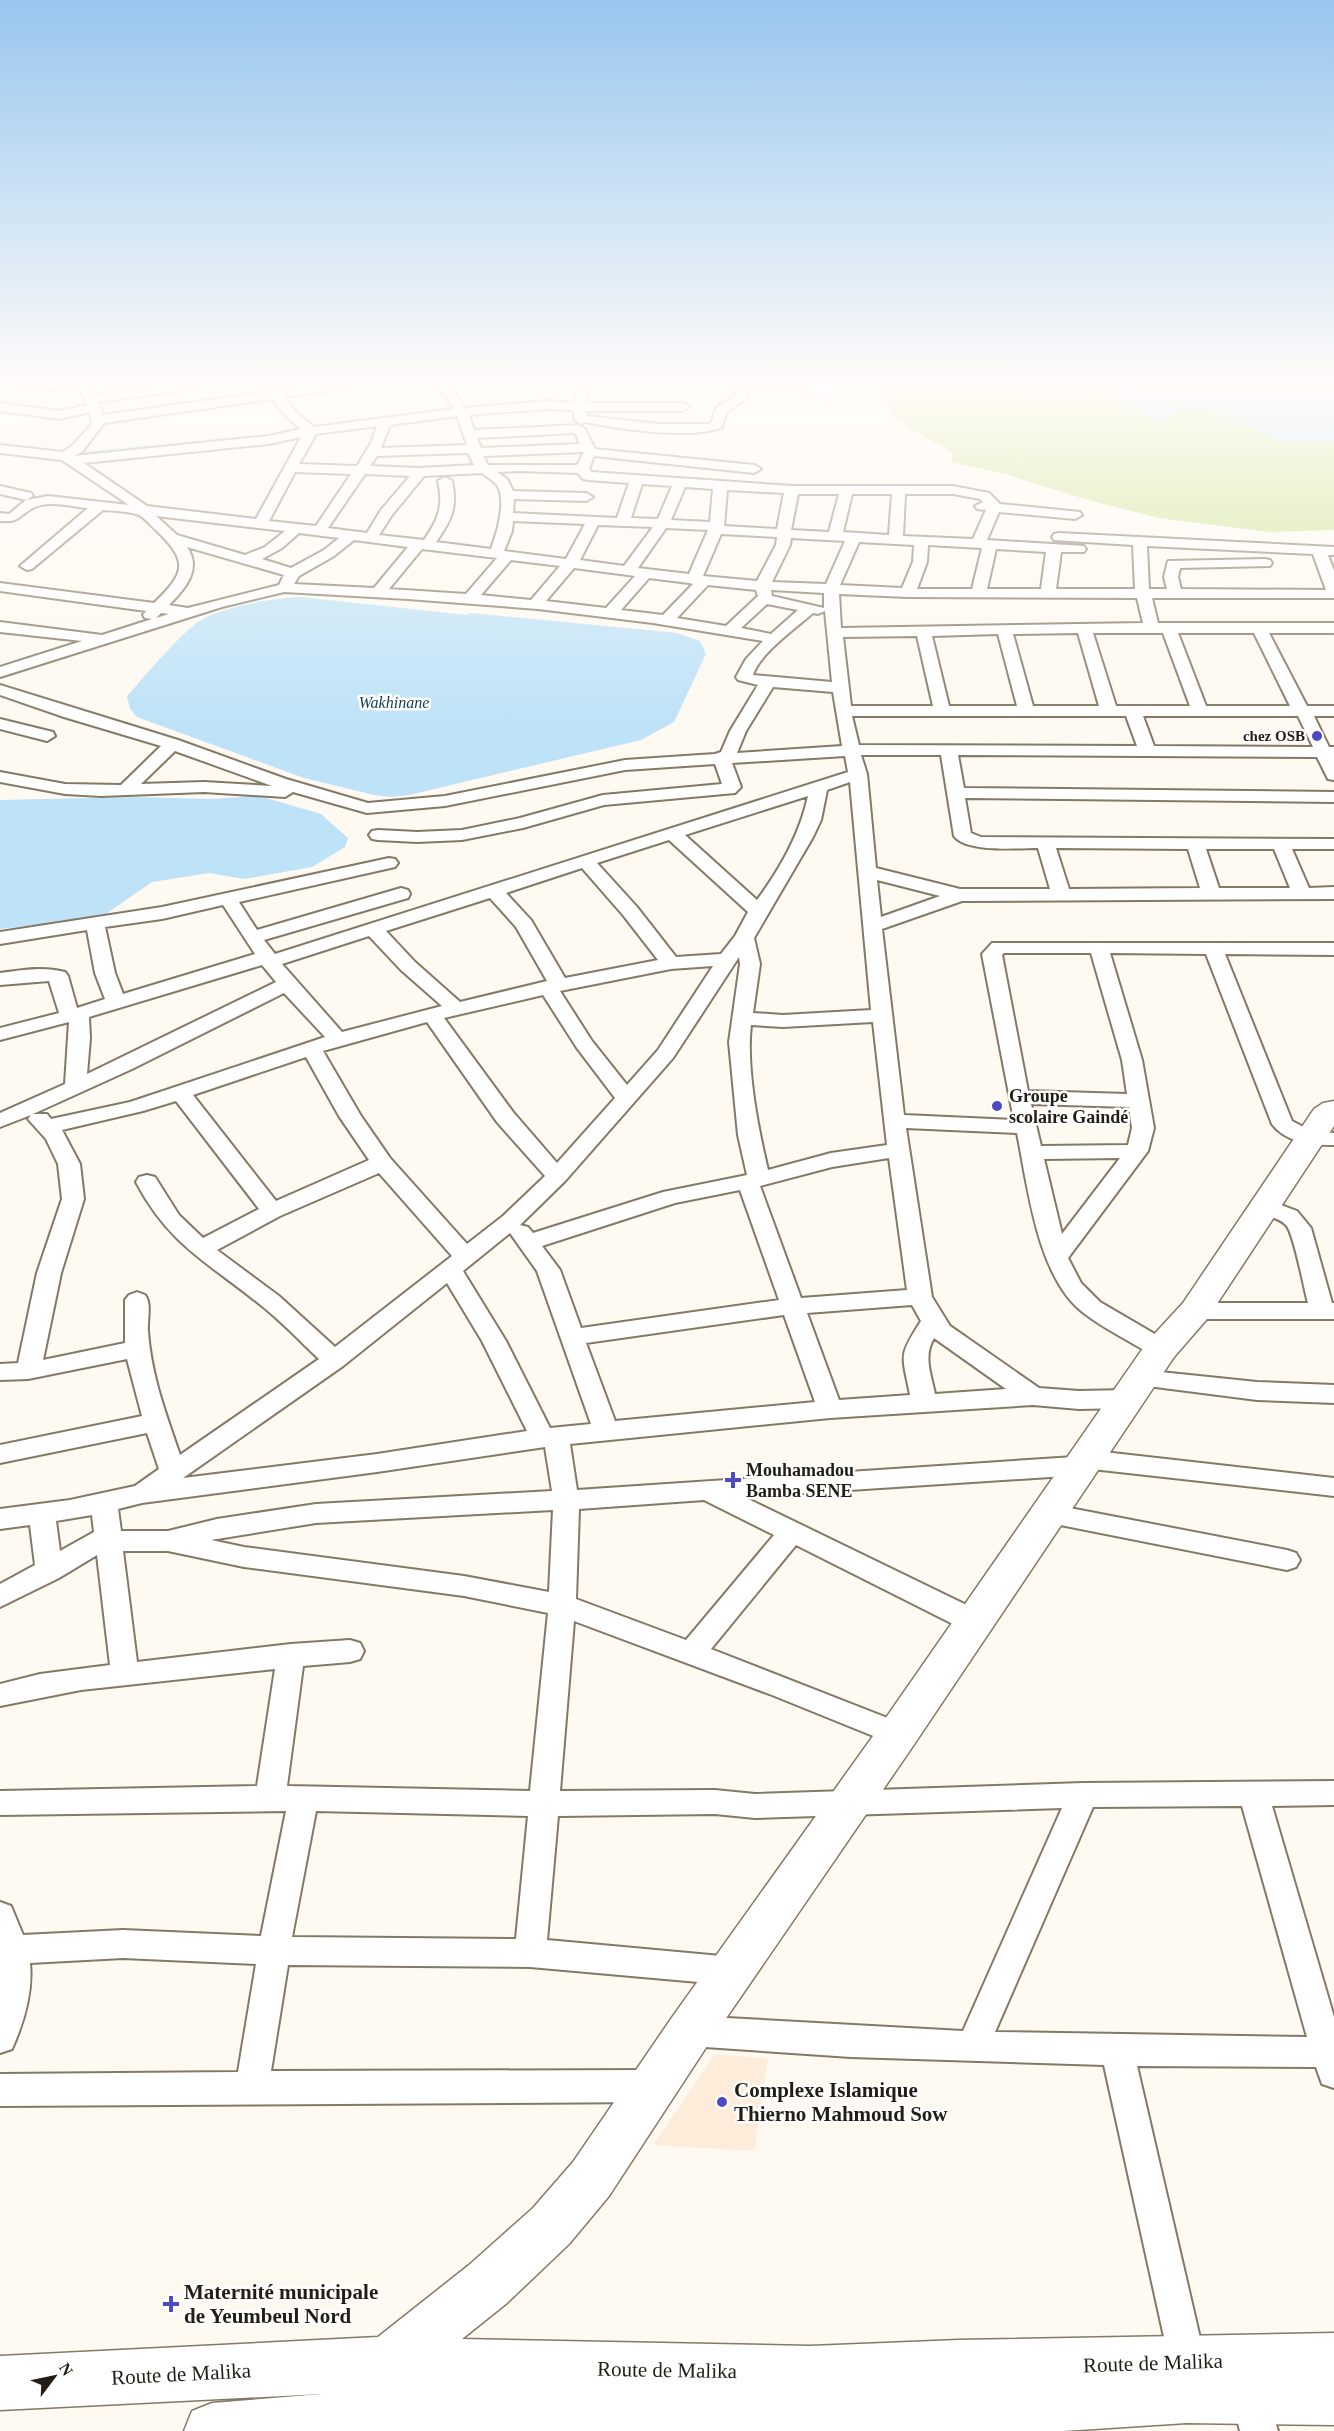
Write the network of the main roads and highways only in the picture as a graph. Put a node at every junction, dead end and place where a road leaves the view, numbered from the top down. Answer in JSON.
{"nodes":[{"id":1,"x":1326,"y":1129,"type":"edge"},
{"id":2,"x":1334,"y":2360,"type":"edge"},
{"id":3,"x":388,"y":2364,"type":"junction"},
{"id":4,"x":0,"y":2383,"type":"edge"},
{"id":5,"x":1334,"y":2398,"type":"edge"},
{"id":6,"x":1255,"y":2414,"type":"edge"},
{"id":7,"x":344,"y":2420,"type":"junction"},
{"id":8,"x":811,"y":2422,"type":"edge"},
{"id":9,"x":212,"y":2431,"type":"edge"}],
"edges":[{"from":1,"to":3,"type":"main road"},
{"from":2,"to":3,"type":"main road","name":"Route de Malika"},
{"from":3,"to":4,"type":"main road","name":"Route de Malika"},
{"from":3,"to":7,"type":"main road"},
{"from":5,"to":6,"type":"main road","name":"Route de Malika"},
{"from":6,"to":8,"type":"main road","name":"Route de Malika"},
{"from":7,"to":8,"type":"main road","name":"Route de Malika"},
{"from":7,"to":9,"type":"main road","name":"Route de Malika"}]}
